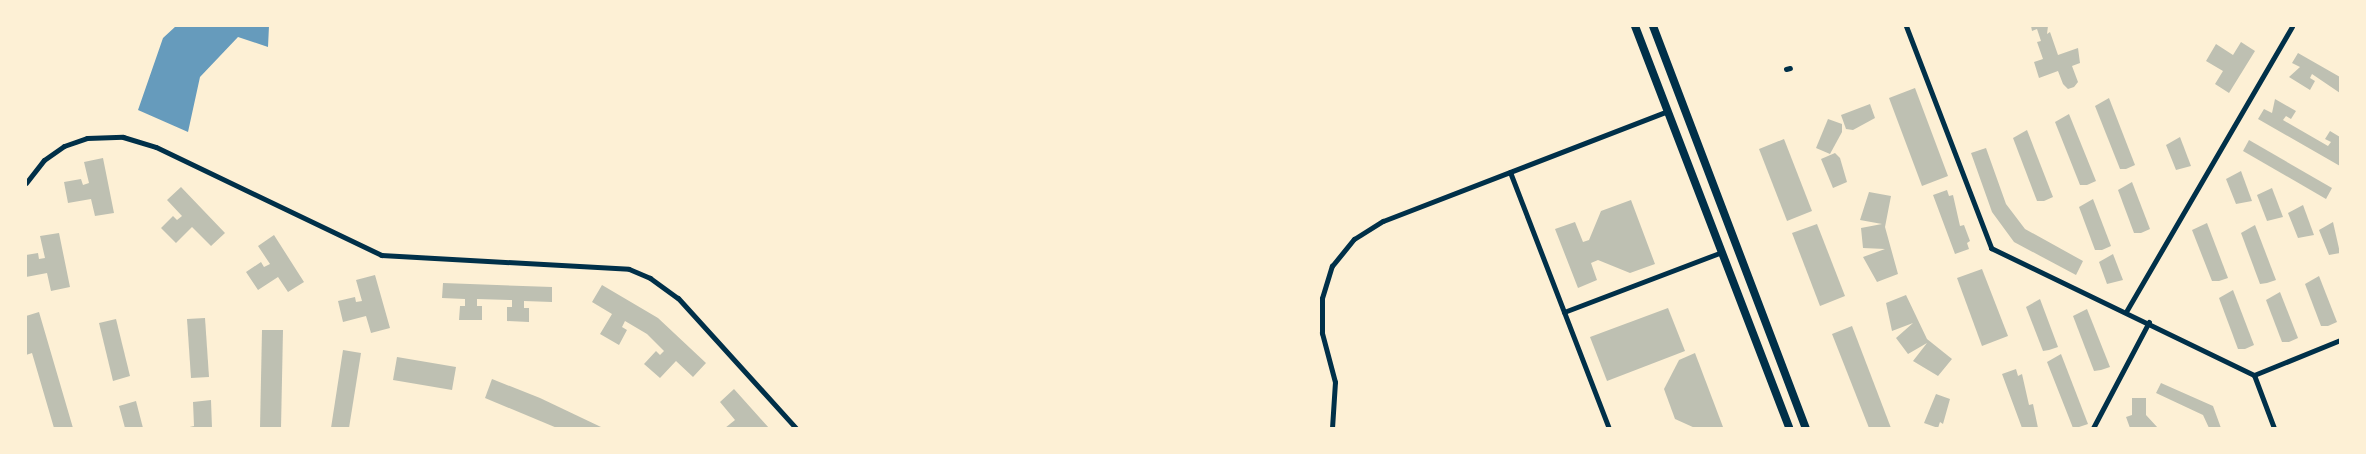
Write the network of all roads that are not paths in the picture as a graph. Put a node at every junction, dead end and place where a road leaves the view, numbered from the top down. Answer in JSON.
{"nodes":[{"id":1,"x":1635,"y":26,"type":"edge"},
{"id":2,"x":1653,"y":26,"type":"edge"},
{"id":3,"x":1906,"y":26,"type":"edge"},
{"id":4,"x":2292,"y":26,"type":"edge"},
{"id":5,"x":1668,"y":111,"type":"junction"},
{"id":6,"x":1510,"y":172,"type":"junction"},
{"id":7,"x":26,"y":183,"type":"edge"},
{"id":8,"x":1722,"y":252,"type":"junction"},
{"id":9,"x":2127,"y":310,"type":"junction"},
{"id":10,"x":1564,"y":312,"type":"junction"},
{"id":11,"x":2149,"y":322,"type":"junction"},
{"id":12,"x":2340,"y":340,"type":"edge"},
{"id":13,"x":2254,"y":375,"type":"junction"},
{"id":14,"x":796,"y":429,"type":"edge"},
{"id":15,"x":1332,"y":429,"type":"edge"},
{"id":16,"x":1608,"y":429,"type":"edge"},
{"id":17,"x":1789,"y":429,"type":"edge"},
{"id":18,"x":1806,"y":429,"type":"edge"},
{"id":19,"x":2093,"y":429,"type":"edge"},
{"id":20,"x":2274,"y":429,"type":"edge"}],
"edges":[{"from":1,"to":5,"type":"main road"},
{"from":2,"to":18,"type":"main road"},
{"from":3,"to":9,"type":"street"},
{"from":4,"to":9,"type":"street"},
{"from":5,"to":6,"type":"street"},
{"from":5,"to":8,"type":"main road"},
{"from":6,"to":10,"type":"street"},
{"from":6,"to":15,"type":"street"},
{"from":7,"to":14,"type":"street"},
{"from":8,"to":10,"type":"street"},
{"from":8,"to":17,"type":"main road"},
{"from":9,"to":11,"type":"street"},
{"from":10,"to":16,"type":"street"},
{"from":11,"to":13,"type":"street"},
{"from":11,"to":19,"type":"street"},
{"from":12,"to":13,"type":"street"},
{"from":13,"to":20,"type":"street"}]}
